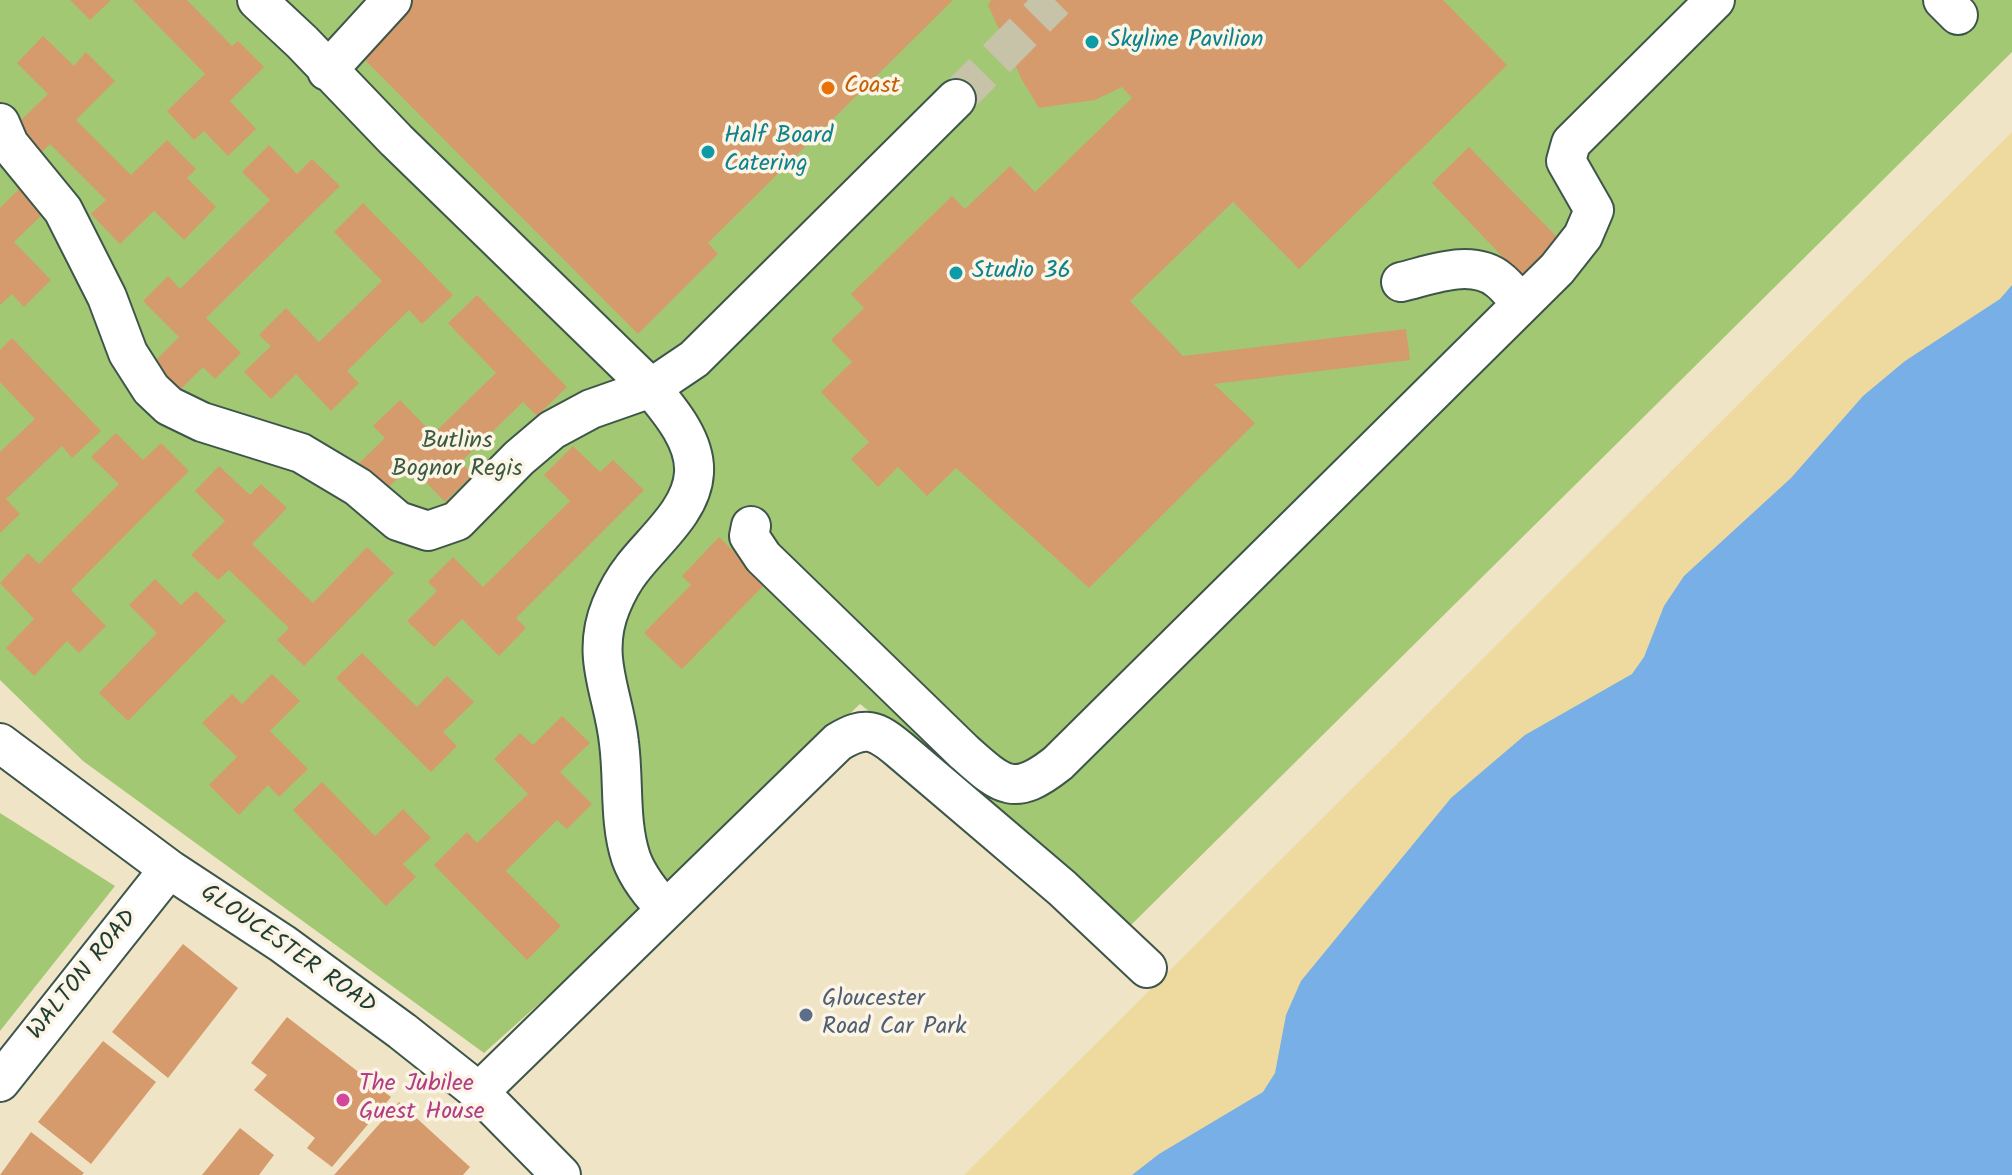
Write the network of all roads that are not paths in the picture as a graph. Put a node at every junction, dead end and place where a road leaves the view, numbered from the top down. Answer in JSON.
{"nodes":[{"id":1,"x":257,"y":0,"type":"edge"},
{"id":2,"x":392,"y":0,"type":"edge"},
{"id":3,"x":1715,"y":0,"type":"edge"},
{"id":4,"x":327,"y":71,"type":"junction"},
{"id":5,"x":956,"y":99,"type":"tunnel mouth"},
{"id":6,"x":0,"y":123,"type":"edge"},
{"id":7,"x":1401,"y":282,"type":"dead end"},
{"id":8,"x":1521,"y":303,"type":"junction"},
{"id":9,"x":651,"y":388,"type":"junction"},
{"id":10,"x":751,"y":526,"type":"dead end"},
{"id":11,"x":0,"y":743,"type":"edge"},
{"id":12,"x":169,"y":869,"type":"junction"},
{"id":13,"x":666,"y":908,"type":"junction"},
{"id":14,"x":1147,"y":968,"type":"dead end"},
{"id":15,"x":0,"y":1082,"type":"edge"},
{"id":16,"x":479,"y":1092,"type":"junction"},
{"id":17,"x":561,"y":1175,"type":"edge"}],
"edges":[{"from":1,"to":4,"type":"street"},
{"from":2,"to":4,"type":"street"},
{"from":3,"to":8,"type":"street"},
{"from":4,"to":9,"type":"street"},
{"from":5,"to":9,"type":"street"},
{"from":6,"to":9,"type":"street"},
{"from":7,"to":8,"type":"street"},
{"from":8,"to":10,"type":"street"},
{"from":9,"to":13,"type":"street"},
{"from":11,"to":12,"type":"street","name":"GLOUCESTER ROAD"},
{"from":12,"to":15,"type":"street","name":"WALTON ROAD"},
{"from":12,"to":16,"type":"street","name":"GLOUCESTER ROAD"},
{"from":13,"to":14,"type":"street"},
{"from":13,"to":16,"type":"street"},
{"from":16,"to":17,"type":"street","name":"GLOUCESTER ROAD"}]}
